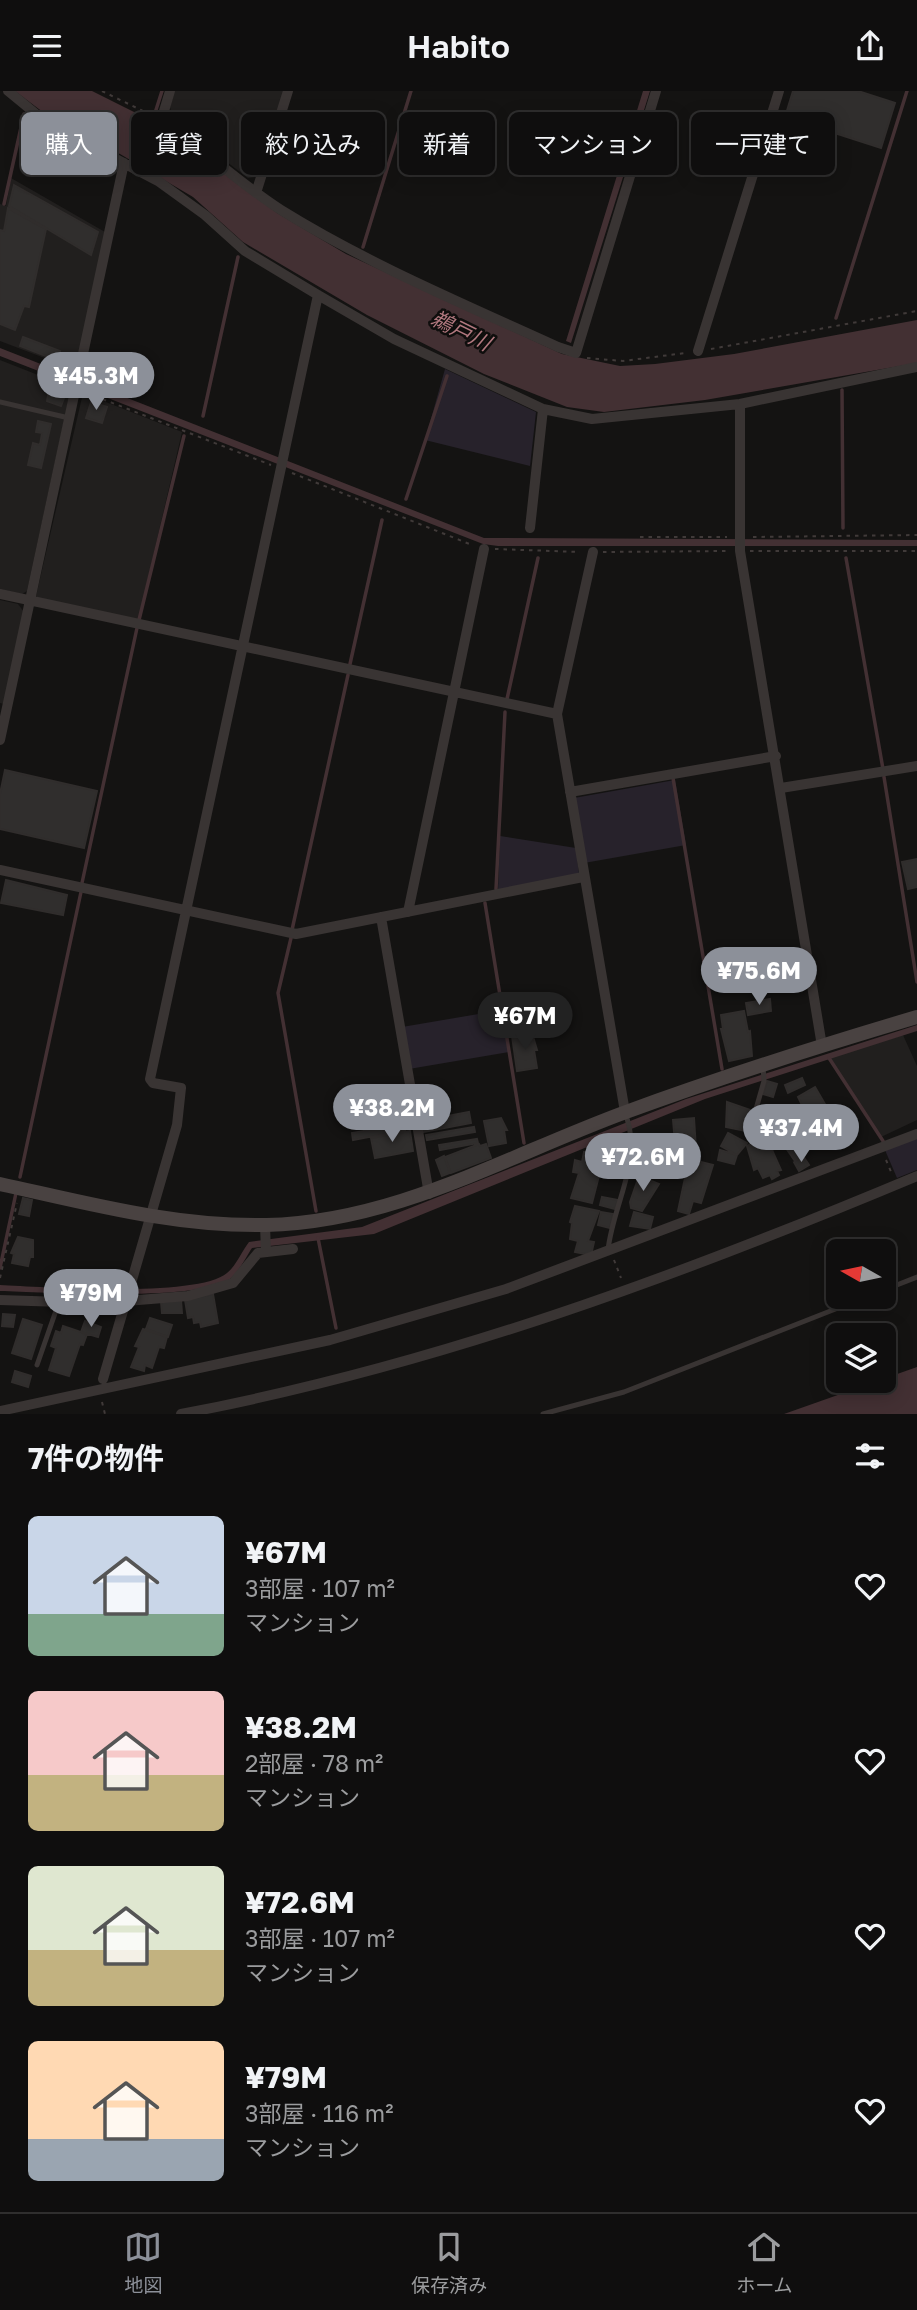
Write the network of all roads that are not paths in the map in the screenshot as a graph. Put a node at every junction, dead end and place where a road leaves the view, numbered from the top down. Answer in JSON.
{"nodes":[{"id":1,"x":8,"y":91,"type":"edge"},
{"id":2,"x":170,"y":91,"type":"edge"},
{"id":3,"x":288,"y":91,"type":"edge"},
{"id":4,"x":656,"y":91,"type":"edge"},
{"id":5,"x":779,"y":91,"type":"edge"},
{"id":6,"x":124,"y":163,"type":"junction"},
{"id":7,"x":256,"y":193,"type":"junction"},
{"id":8,"x":318,"y":295,"type":"junction"},
{"id":9,"x":698,"y":351,"type":"road end"},
{"id":10,"x":917,"y":367,"type":"edge"},
{"id":11,"x":0,"y":402,"type":"edge"},
{"id":12,"x":740,"y":404,"type":"junction"},
{"id":13,"x":543,"y":409,"type":"junction"},
{"id":14,"x":69,"y":418,"type":"junction"},
{"id":15,"x":530,"y":528,"type":"dead end"},
{"id":16,"x":484,"y":548,"type":"road end"},
{"id":17,"x":593,"y":552,"type":"road end"},
{"id":18,"x":0,"y":594,"type":"edge"},
{"id":19,"x":29,"y":601,"type":"junction"},
{"id":20,"x":242,"y":647,"type":"junction"},
{"id":21,"x":454,"y":692,"type":"junction"},
{"id":22,"x":557,"y":715,"type":"junction"},
{"id":23,"x":0,"y":740,"type":"edge"},
{"id":24,"x":776,"y":756,"type":"junction"},
{"id":25,"x":917,"y":766,"type":"edge"},
{"id":26,"x":781,"y":788,"type":"junction"},
{"id":27,"x":570,"y":792,"type":"junction"},
{"id":28,"x":0,"y":870,"type":"edge"},
{"id":29,"x":583,"y":877,"type":"junction"},
{"id":30,"x":185,"y":911,"type":"junction"},
{"id":31,"x":408,"y":912,"type":"junction"},
{"id":32,"x":381,"y":917,"type":"junction"},
{"id":33,"x":917,"y":1017,"type":"edge"},
{"id":34,"x":821,"y":1046,"type":"junction"},
{"id":35,"x":764,"y":1069,"type":"junction"},
{"id":36,"x":625,"y":1112,"type":"junction"},
{"id":37,"x":750,"y":1130,"type":"dead end"},
{"id":38,"x":917,"y":1133,"type":"edge"},
{"id":39,"x":917,"y":1176,"type":"edge"},
{"id":40,"x":0,"y":1184,"type":"edge"},
{"id":41,"x":429,"y":1193,"type":"junction"},
{"id":42,"x":152,"y":1216,"type":"junction"},
{"id":43,"x":265,"y":1230,"type":"junction"},
{"id":44,"x":293,"y":1249,"type":"dead end"},
{"id":45,"x":266,"y":1250,"type":"junction"},
{"id":46,"x":610,"y":1252,"type":"junction"},
{"id":47,"x":917,"y":1277,"type":"edge"},
{"id":48,"x":896,"y":1285,"type":"edge"},
{"id":49,"x":127,"y":1297,"type":"junction"},
{"id":50,"x":0,"y":1300,"type":"edge"},
{"id":51,"x":60,"y":1301,"type":"junction"},
{"id":52,"x":835,"y":1309,"type":"edge"},
{"id":53,"x":37,"y":1365,"type":"dead end"},
{"id":54,"x":101,"y":1385,"type":"junction"},
{"id":55,"x":0,"y":1411,"type":"edge"},
{"id":56,"x":181,"y":1414,"type":"edge"},
{"id":57,"x":543,"y":1414,"type":"edge"}],
"edges":[{"from":1,"to":6,"type":"street"},
{"from":2,"to":7,"type":"street"},
{"from":3,"to":7,"type":"street"},
{"from":4,"to":7,"type":"street"},
{"from":5,"to":9,"type":"street"},
{"from":6,"to":8,"type":"street"},
{"from":6,"to":14,"type":"street"},
{"from":8,"to":13,"type":"street"},
{"from":8,"to":20,"type":"street"},
{"from":10,"to":12,"type":"street"},
{"from":11,"to":14,"type":"lane"},
{"from":12,"to":13,"type":"street"},
{"from":12,"to":24,"type":"street"},
{"from":13,"to":15,"type":"street"},
{"from":14,"to":19,"type":"street"},
{"from":16,"to":21,"type":"street"},
{"from":17,"to":22,"type":"street"},
{"from":18,"to":19,"type":"street"},
{"from":19,"to":20,"type":"street"},
{"from":19,"to":23,"type":"street"},
{"from":20,"to":21,"type":"street"},
{"from":20,"to":30,"type":"street"},
{"from":21,"to":22,"type":"street"},
{"from":21,"to":31,"type":"street"},
{"from":22,"to":27,"type":"street"},
{"from":24,"to":26,"type":"street"},
{"from":24,"to":27,"type":"street"},
{"from":25,"to":26,"type":"street"},
{"from":26,"to":34,"type":"street"},
{"from":27,"to":29,"type":"street"},
{"from":28,"to":30,"type":"street"},
{"from":29,"to":31,"type":"street"},
{"from":29,"to":36,"type":"street"},
{"from":30,"to":32,"type":"street"},
{"from":30,"to":42,"type":"street"},
{"from":31,"to":32,"type":"street"},
{"from":32,"to":41,"type":"street"},
{"from":33,"to":34,"type":"street"},
{"from":34,"to":35,"type":"street"},
{"from":35,"to":36,"type":"street"},
{"from":35,"to":37,"type":"lane"},
{"from":36,"to":41,"type":"street"},
{"from":36,"to":46,"type":"lane"},
{"from":38,"to":46,"type":"street"},
{"from":39,"to":56,"type":"street"},
{"from":40,"to":42,"type":"street"},
{"from":41,"to":43,"type":"street"},
{"from":42,"to":43,"type":"street"},
{"from":42,"to":49,"type":"street"},
{"from":43,"to":45,"type":"street"},
{"from":44,"to":45,"type":"street"},
{"from":45,"to":49,"type":"street"},
{"from":46,"to":54,"type":"street"},
{"from":47,"to":48,"type":"lane"},
{"from":49,"to":51,"type":"street"},
{"from":49,"to":54,"type":"street"},
{"from":50,"to":51,"type":"street"},
{"from":51,"to":53,"type":"lane"},
{"from":52,"to":57,"type":"lane"},
{"from":54,"to":55,"type":"street"}]}
